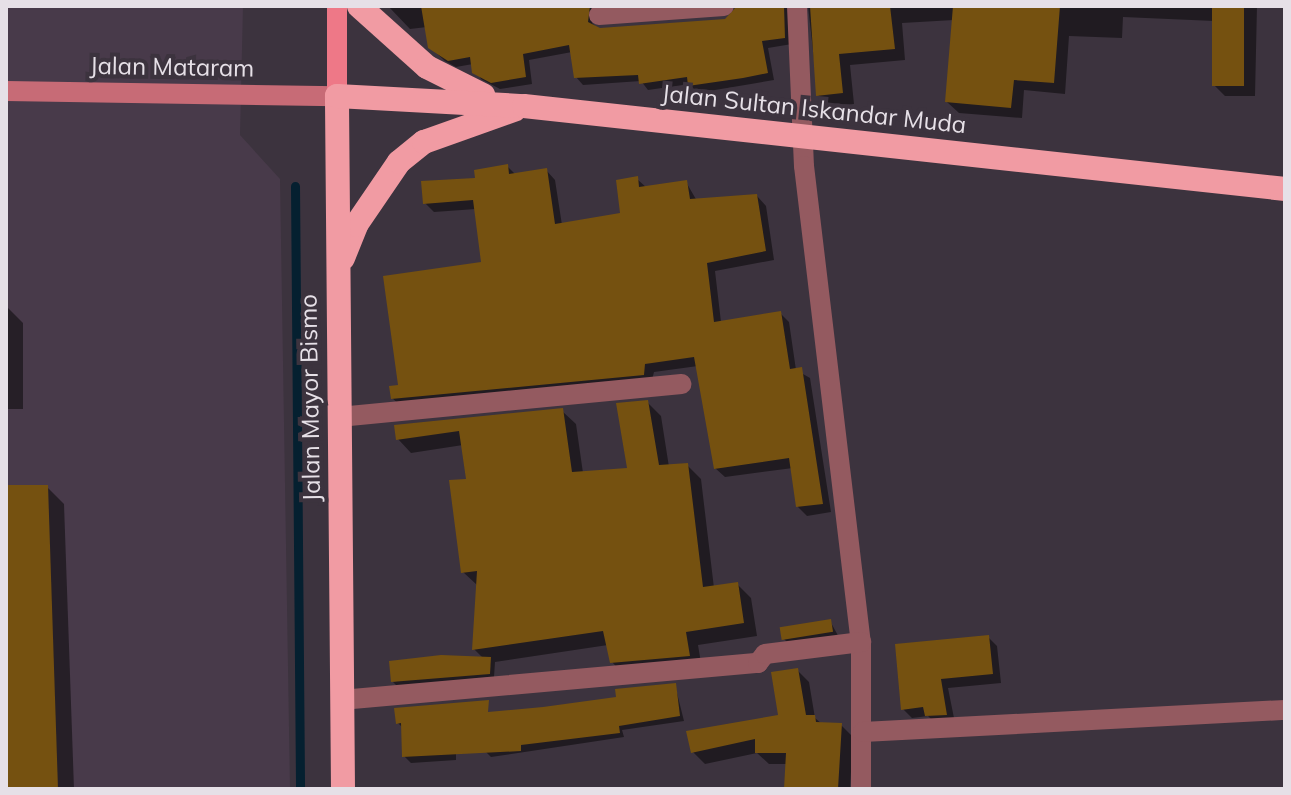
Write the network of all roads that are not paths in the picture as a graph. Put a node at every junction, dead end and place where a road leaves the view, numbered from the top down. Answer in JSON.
{"nodes":[{"id":1,"x":337,"y":6,"type":"edge"},
{"id":2,"x":359,"y":6,"type":"edge"},
{"id":3,"x":724,"y":6,"type":"edge"},
{"id":4,"x":797,"y":6,"type":"edge"},
{"id":5,"x":599,"y":15,"type":"dead end"},
{"id":6,"x":6,"y":91,"type":"edge"},
{"id":7,"x":337,"y":96,"type":"junction"},
{"id":8,"x":524,"y":106,"type":"junction"},
{"id":9,"x":805,"y":137,"type":"junction"},
{"id":10,"x":1285,"y":189,"type":"edge"},
{"id":11,"x":337,"y":272,"type":"junction"},
{"id":12,"x":681,"y":384,"type":"dead end"},
{"id":13,"x":339,"y":417,"type":"junction"},
{"id":14,"x":861,"y":642,"type":"junction"},
{"id":15,"x":341,"y":700,"type":"junction"},
{"id":16,"x":1285,"y":710,"type":"edge"},
{"id":17,"x":863,"y":732,"type":"junction"},
{"id":18,"x":343,"y":789,"type":"edge"},
{"id":19,"x":861,"y":789,"type":"edge"}],
"edges":[{"from":1,"to":7,"type":"main road","name":"Jalan Mayor Bismo"},
{"from":2,"to":8,"type":"highway"},
{"from":3,"to":5,"type":"street"},
{"from":4,"to":9,"type":"street"},
{"from":6,"to":7,"type":"main road","name":"Jalan Mataram"},
{"from":7,"to":8,"type":"highway","name":"Jalan Sultan Iskandar Muda"},
{"from":7,"to":11,"type":"highway","name":"Jalan Mayor Bismo"},
{"from":8,"to":9,"type":"highway","name":"Jalan Sultan Iskandar Muda"},
{"from":8,"to":11,"type":"highway"},
{"from":9,"to":10,"type":"highway","name":"Jalan Sultan Iskandar Muda"},
{"from":9,"to":14,"type":"street"},
{"from":11,"to":13,"type":"highway","name":"Jalan Mayor Bismo"},
{"from":12,"to":13,"type":"street"},
{"from":13,"to":15,"type":"highway","name":"Jalan Mayor Bismo"},
{"from":14,"to":15,"type":"street"},
{"from":14,"to":17,"type":"street"},
{"from":15,"to":18,"type":"highway","name":"Jalan Mayor Bismo"},
{"from":16,"to":17,"type":"street"},
{"from":17,"to":19,"type":"street"}]}
